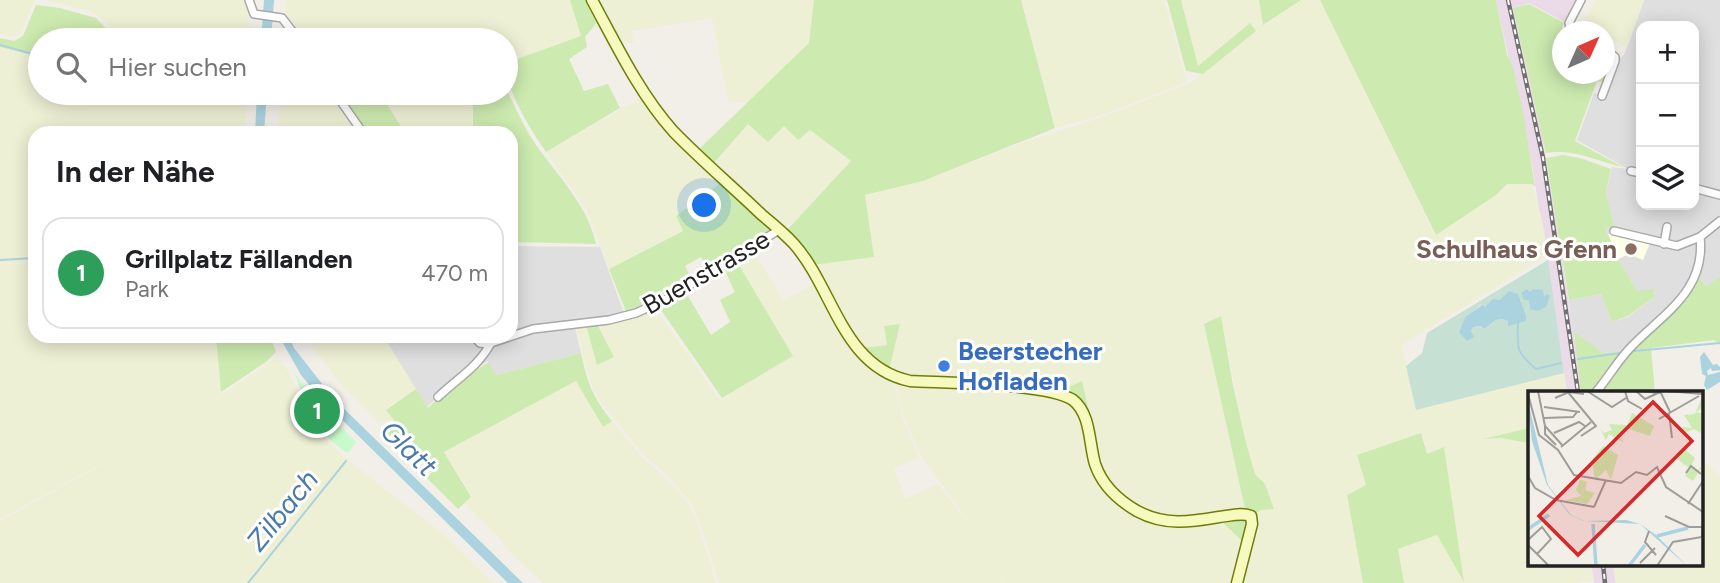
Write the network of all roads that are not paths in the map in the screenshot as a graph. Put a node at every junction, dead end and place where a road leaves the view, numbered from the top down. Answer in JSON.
{"nodes":[{"id":1,"x":249,"y":0,"type":"edge"},
{"id":2,"x":592,"y":0,"type":"edge"},
{"id":3,"x":1581,"y":0,"type":"edge"},
{"id":4,"x":1570,"y":21,"type":"edge"},
{"id":5,"x":291,"y":28,"type":"edge"},
{"id":6,"x":1606,"y":84,"type":"edge"},
{"id":7,"x":1602,"y":96,"type":"dead end"},
{"id":8,"x":343,"y":105,"type":"edge"},
{"id":9,"x":358,"y":126,"type":"edge"},
{"id":10,"x":1630,"y":171,"type":"dead end"},
{"id":11,"x":1636,"y":172,"type":"edge"},
{"id":12,"x":1699,"y":189,"type":"edge"},
{"id":13,"x":1720,"y":195,"type":"edge"},
{"id":14,"x":1720,"y":220,"type":"edge"},
{"id":15,"x":1667,"y":227,"type":"dead end"},
{"id":16,"x":779,"y":230,"type":"junction"},
{"id":17,"x":1614,"y":231,"type":"dead end"},
{"id":18,"x":1700,"y":237,"type":"junction"},
{"id":19,"x":1664,"y":244,"type":"junction"},
{"id":20,"x":518,"y":334,"type":"edge"},
{"id":21,"x":481,"y":343,"type":"edge"},
{"id":22,"x":491,"y":344,"type":"joint"},
{"id":23,"x":1597,"y":391,"type":"edge"},
{"id":24,"x":438,"y":397,"type":"dead end"},
{"id":25,"x":1237,"y":583,"type":"edge"}],
"edges":[{"from":1,"to":5,"type":"street"},
{"from":2,"to":16,"type":"street"},
{"from":3,"to":4,"type":"street"},
{"from":6,"to":7,"type":"street"},
{"from":8,"to":9,"type":"street"},
{"from":10,"to":11,"type":"street"},
{"from":12,"to":13,"type":"street"},
{"from":14,"to":18,"type":"street"},
{"from":15,"to":19,"type":"street"},
{"from":16,"to":20,"type":"street","name":"Buenstrasse"},
{"from":16,"to":25,"type":"street"},
{"from":17,"to":19,"type":"street"},
{"from":18,"to":19,"type":"street"},
{"from":18,"to":23,"type":"street"},
{"from":21,"to":22,"type":"street"},
{"from":22,"to":24,"type":"street"}]}
